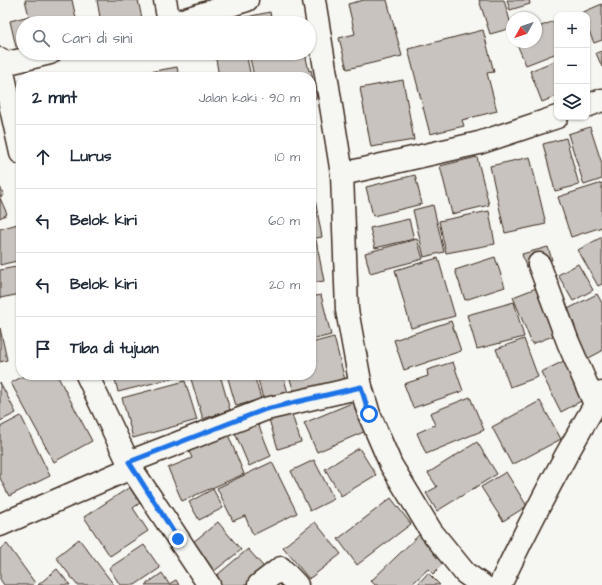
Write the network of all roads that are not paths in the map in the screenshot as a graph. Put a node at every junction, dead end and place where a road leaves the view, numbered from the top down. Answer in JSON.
{"nodes":[{"id":1,"x":165,"y":0,"type":"edge"},
{"id":2,"x":247,"y":0,"type":"edge"},
{"id":3,"x":314,"y":0,"type":"edge"},
{"id":4,"x":168,"y":16,"type":"edge"},
{"id":5,"x":196,"y":16,"type":"edge"},
{"id":6,"x":16,"y":60,"type":"edge"},
{"id":7,"x":0,"y":63,"type":"edge"},
{"id":8,"x":602,"y":100,"type":"edge"},
{"id":9,"x":590,"y":105,"type":"edge"},
{"id":10,"x":554,"y":118,"type":"edge"},
{"id":11,"x":16,"y":132,"type":"edge"},
{"id":12,"x":342,"y":174,"type":"junction"},
{"id":13,"x":539,"y":264,"type":"dead end"},
{"id":14,"x":89,"y":380,"type":"edge"},
{"id":15,"x":361,"y":387,"type":"junction"},
{"id":16,"x":599,"y":398,"type":"edge"},
{"id":17,"x":130,"y":465,"type":"junction"},
{"id":18,"x":0,"y":525,"type":"edge"},
{"id":19,"x":209,"y":585,"type":"edge"},
{"id":20,"x":259,"y":585,"type":"edge"},
{"id":21,"x":297,"y":585,"type":"edge"},
{"id":22,"x":482,"y":585,"type":"edge"},
{"id":23,"x":500,"y":585,"type":"edge"}],
"edges":[{"from":1,"to":4,"type":"street"},
{"from":2,"to":5,"type":"street"},
{"from":3,"to":12,"type":"street"},
{"from":6,"to":7,"type":"street"},
{"from":7,"to":11,"type":"street"},
{"from":8,"to":9,"type":"street"},
{"from":10,"to":12,"type":"street"},
{"from":12,"to":15,"type":"street"},
{"from":13,"to":16,"type":"street"},
{"from":14,"to":17,"type":"street"},
{"from":15,"to":17,"type":"street"},
{"from":15,"to":22,"type":"street"},
{"from":16,"to":23,"type":"street"},
{"from":17,"to":18,"type":"street"},
{"from":17,"to":19,"type":"street"},
{"from":20,"to":21,"type":"street"}]}
